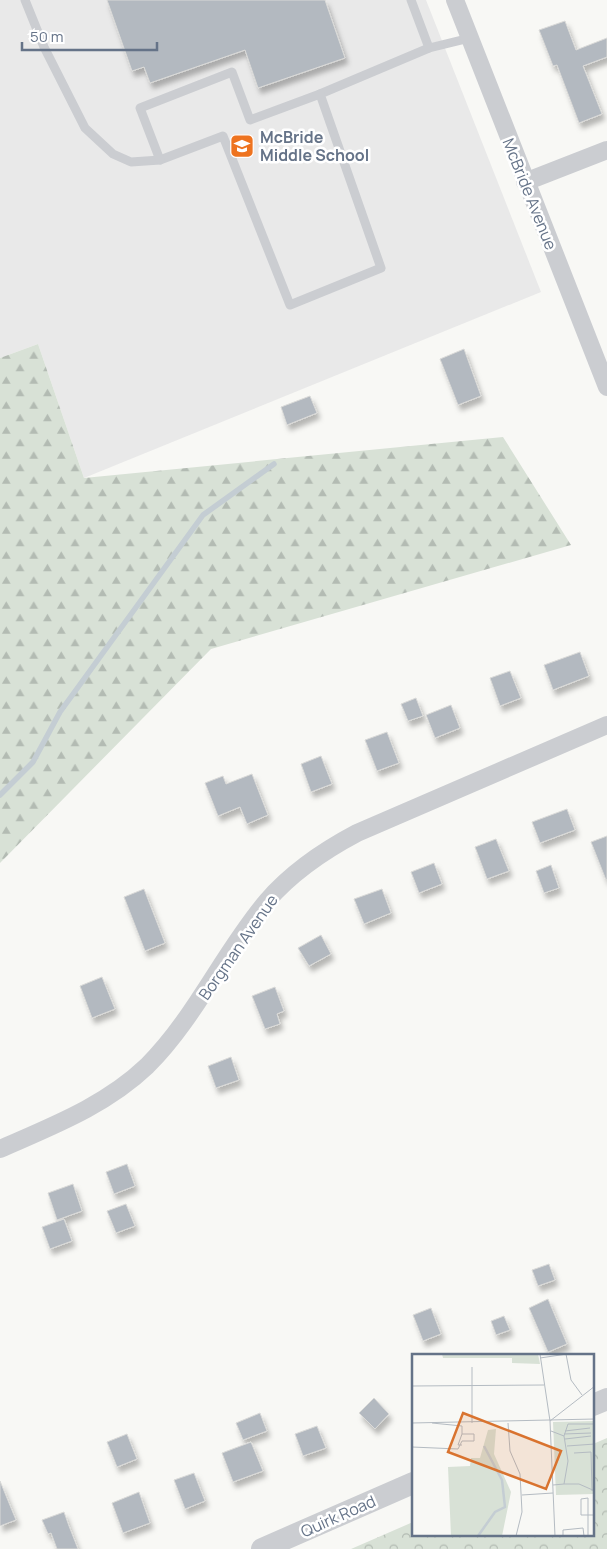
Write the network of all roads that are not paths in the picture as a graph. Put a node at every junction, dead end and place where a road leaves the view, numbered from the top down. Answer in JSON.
{"nodes":[{"id":1,"x":25,"y":0,"type":"edge"},
{"id":2,"x":411,"y":0,"type":"edge"},
{"id":3,"x":455,"y":0,"type":"edge"},
{"id":4,"x":470,"y":38,"type":"junction"},
{"id":5,"x":429,"y":48,"type":"junction"},
{"id":6,"x":320,"y":94,"type":"junction"},
{"id":7,"x":607,"y":150,"type":"edge"},
{"id":8,"x":160,"y":160,"type":"junction"},
{"id":9,"x":525,"y":182,"type":"junction"},
{"id":10,"x":607,"y":387,"type":"edge"},
{"id":11,"x":607,"y":725,"type":"edge"},
{"id":12,"x":0,"y":1149,"type":"edge"},
{"id":13,"x":607,"y":1399,"type":"edge"},
{"id":14,"x":594,"y":1404,"type":"edge"},
{"id":15,"x":412,"y":1483,"type":"edge"},
{"id":16,"x":262,"y":1549,"type":"edge"}],
"edges":[{"from":1,"to":8,"type":"lane"},
{"from":2,"to":5,"type":"lane"},
{"from":3,"to":4,"type":"street","name":"McBride Avenue"},
{"from":4,"to":5,"type":"lane"},
{"from":4,"to":9,"type":"street","name":"McBride Avenue"},
{"from":5,"to":6,"type":"lane"},
{"from":6,"to":8,"type":"lane"},
{"from":6,"to":8,"type":"lane"},
{"from":7,"to":9,"type":"street"},
{"from":9,"to":10,"type":"street","name":"McBride Avenue"},
{"from":11,"to":12,"type":"street","name":"Borgman Avenue"},
{"from":13,"to":14,"type":"street"},
{"from":15,"to":16,"type":"street","name":"Quirk Road"}]}
